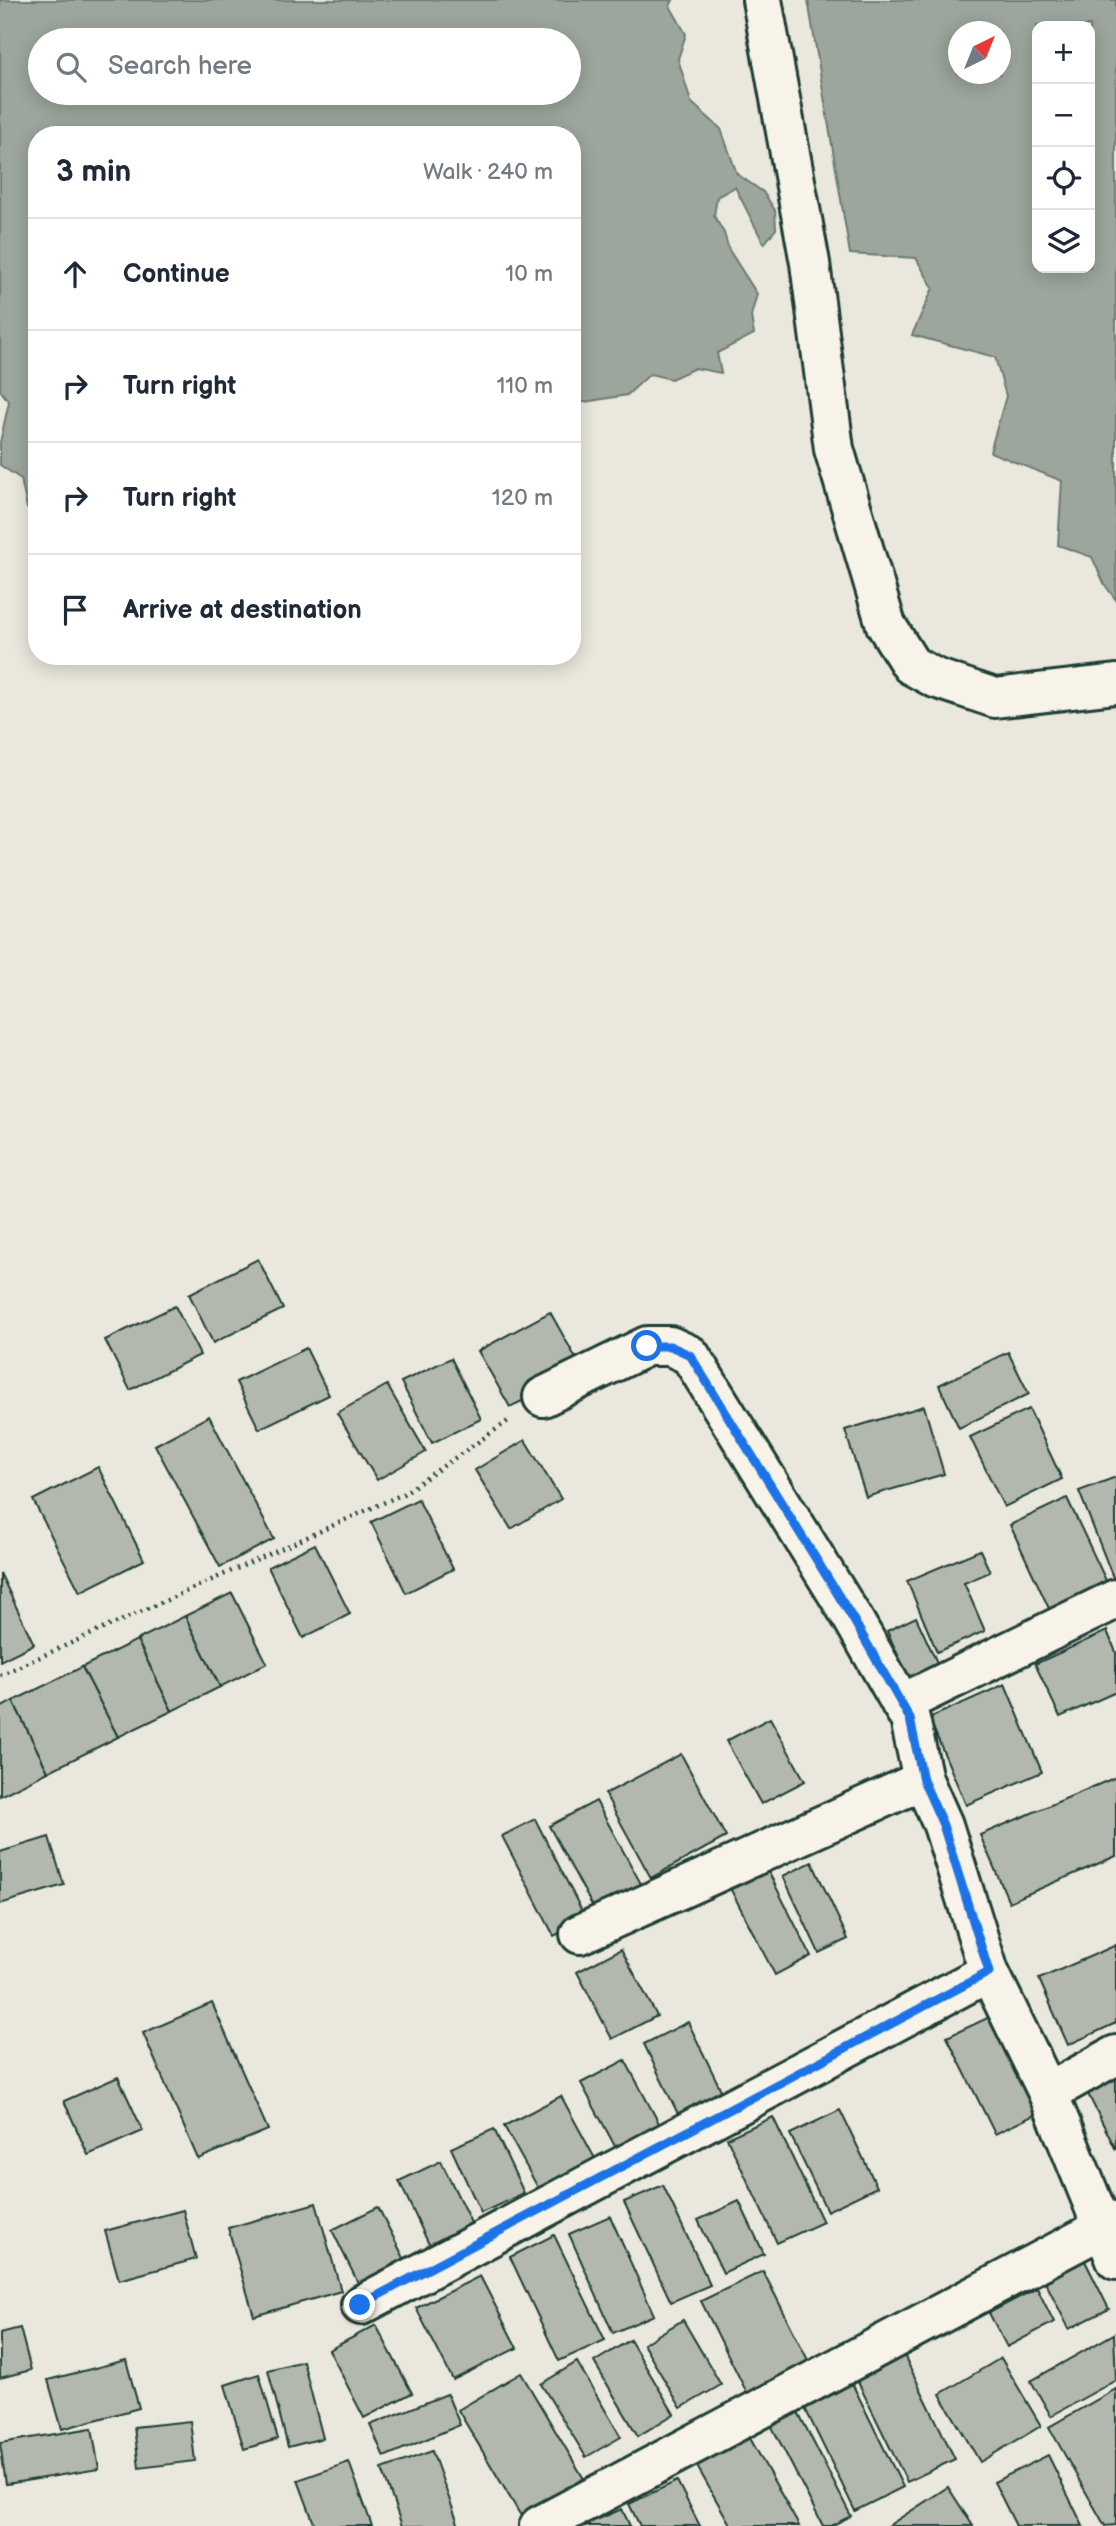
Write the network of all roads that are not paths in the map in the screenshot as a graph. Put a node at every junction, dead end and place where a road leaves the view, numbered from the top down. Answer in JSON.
{"nodes":[{"id":1,"x":762,"y":0,"type":"edge"},
{"id":2,"x":1116,"y":684,"type":"edge"},
{"id":3,"x":543,"y":1397,"type":"road end"},
{"id":4,"x":1116,"y":1599,"type":"edge"},
{"id":5,"x":901,"y":1704,"type":"junction"},
{"id":6,"x":923,"y":1780,"type":"junction"},
{"id":7,"x":580,"y":1934,"type":"dead end"},
{"id":8,"x":989,"y":1972,"type":"junction"},
{"id":9,"x":1116,"y":2055,"type":"edge"},
{"id":10,"x":1048,"y":2093,"type":"junction"},
{"id":11,"x":1112,"y":2236,"type":"edge"},
{"id":12,"x":360,"y":2305,"type":"dead end"},
{"id":13,"x":540,"y":2526,"type":"edge"}],
"edges":[{"from":1,"to":2,"type":"street"},
{"from":3,"to":5,"type":"street"},
{"from":4,"to":5,"type":"street"},
{"from":5,"to":6,"type":"street"},
{"from":6,"to":7,"type":"street"},
{"from":6,"to":8,"type":"street"},
{"from":8,"to":10,"type":"street"},
{"from":8,"to":12,"type":"street"},
{"from":9,"to":10,"type":"street"},
{"from":10,"to":11,"type":"street"},
{"from":11,"to":13,"type":"street"}]}
